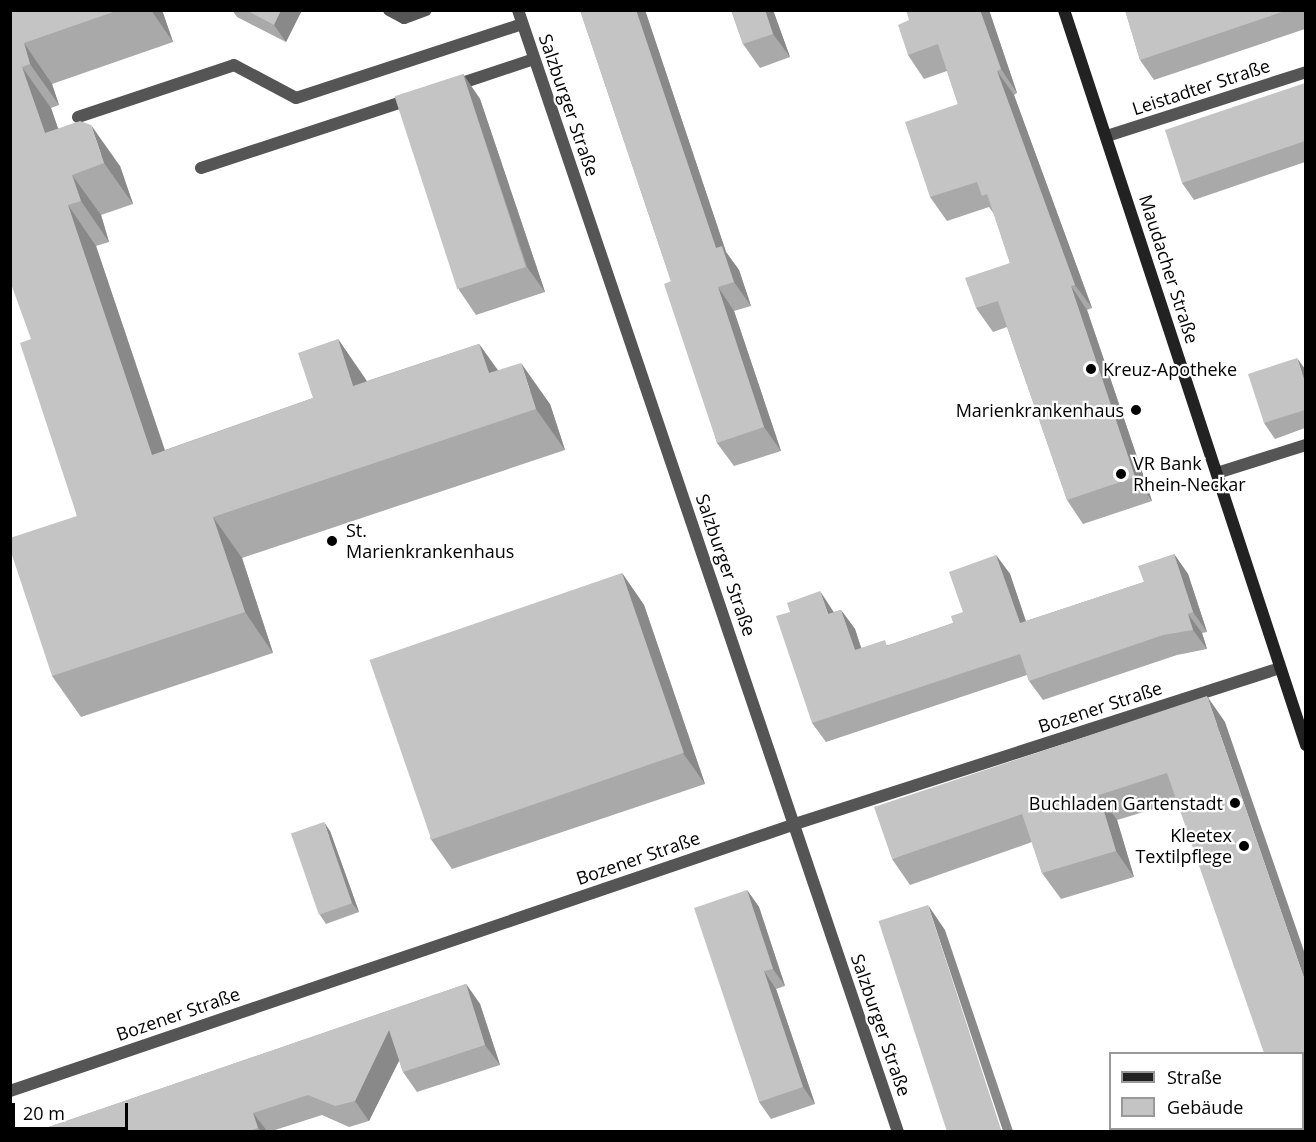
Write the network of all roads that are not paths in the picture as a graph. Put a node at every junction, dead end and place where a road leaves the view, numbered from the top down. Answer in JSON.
{"nodes":[{"id":1,"x":389,"y":10,"type":"edge"},
{"id":2,"x":426,"y":10,"type":"edge"},
{"id":3,"x":518,"y":10,"type":"edge"},
{"id":4,"x":1064,"y":10,"type":"edge"},
{"id":5,"x":522,"y":24,"type":"junction"},
{"id":6,"x":534,"y":59,"type":"junction"},
{"id":7,"x":1305,"y":72,"type":"edge"},
{"id":8,"x":78,"y":117,"type":"dead end"},
{"id":9,"x":1107,"y":136,"type":"junction"},
{"id":10,"x":201,"y":168,"type":"dead end"},
{"id":11,"x":1305,"y":444,"type":"edge"},
{"id":12,"x":1217,"y":473,"type":"junction"},
{"id":13,"x":1280,"y":668,"type":"junction"},
{"id":14,"x":1305,"y":745,"type":"edge"},
{"id":15,"x":795,"y":824,"type":"junction"},
{"id":16,"x":10,"y":1090,"type":"edge"},
{"id":17,"x":898,"y":1131,"type":"edge"}],
"edges":[{"from":1,"to":2,"type":"street"},
{"from":3,"to":5,"type":"street","name":"Salzburger Straße"},
{"from":4,"to":9,"type":"main road","name":"Maudacher Straße"},
{"from":5,"to":6,"type":"street","name":"Salzburger Straße"},
{"from":5,"to":8,"type":"street"},
{"from":6,"to":10,"type":"street"},
{"from":6,"to":15,"type":"street","name":"Salzburger Straße"},
{"from":7,"to":9,"type":"street","name":"Leistadter Straße"},
{"from":9,"to":12,"type":"main road","name":"Maudacher Straße"},
{"from":11,"to":12,"type":"street"},
{"from":12,"to":13,"type":"main road","name":"Maudacher Straße"},
{"from":13,"to":14,"type":"main road","name":"Maudacher Straße"},
{"from":13,"to":15,"type":"street","name":"Bozener Straße"},
{"from":15,"to":16,"type":"street","name":"Bozener Straße"},
{"from":15,"to":17,"type":"street","name":"Salzburger Straße"}]}
